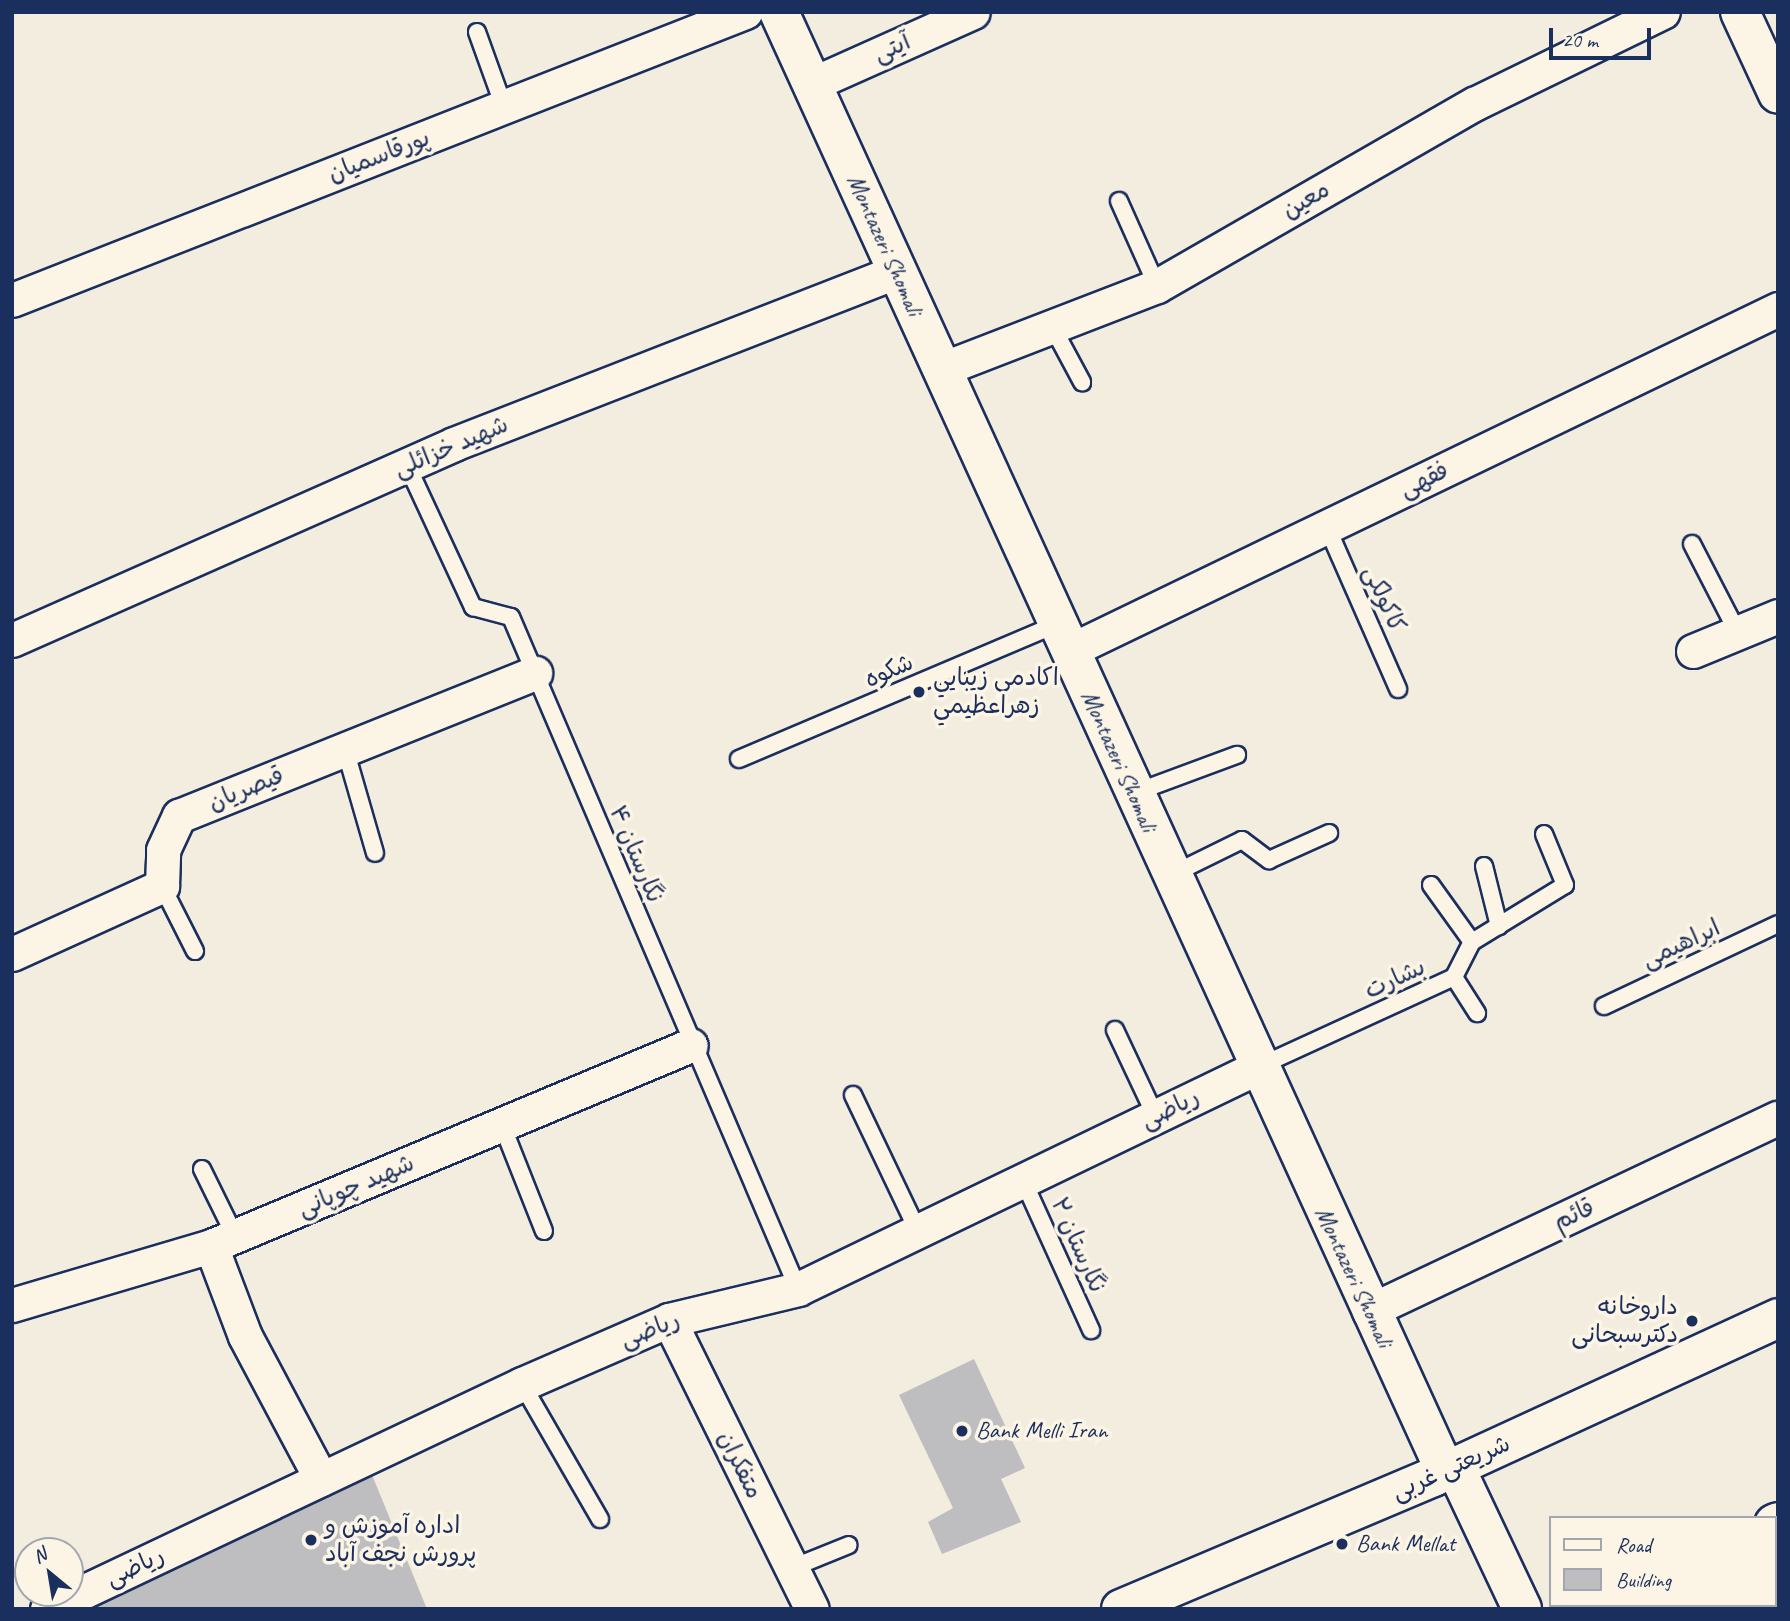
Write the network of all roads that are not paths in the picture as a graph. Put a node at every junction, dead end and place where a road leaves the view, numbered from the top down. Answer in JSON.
{"nodes":[{"id":1,"x":745,"y":12,"type":"edge"},
{"id":2,"x":779,"y":12,"type":"edge"},
{"id":3,"x":972,"y":12,"type":"edge"},
{"id":4,"x":1663,"y":12,"type":"edge"},
{"id":5,"x":1740,"y":12,"type":"edge"},
{"id":6,"x":477,"y":32,"type":"dead end"},
{"id":7,"x":1767,"y":43,"type":"edge"},
{"id":8,"x":812,"y":84,"type":"junction"},
{"id":9,"x":1778,"y":94,"type":"edge"},
{"id":10,"x":504,"y":107,"type":"junction"},
{"id":11,"x":1119,"y":201,"type":"dead end"},
{"id":12,"x":897,"y":271,"type":"junction"},
{"id":13,"x":1157,"y":286,"type":"junction"},
{"id":14,"x":12,"y":300,"type":"edge"},
{"id":15,"x":1778,"y":309,"type":"edge"},
{"id":16,"x":1052,"y":326,"type":"junction"},
{"id":17,"x":942,"y":369,"type":"junction"},
{"id":18,"x":1083,"y":382,"type":"dead end"},
{"id":19,"x":407,"y":465,"type":"junction"},
{"id":20,"x":1327,"y":527,"type":"junction"},
{"id":21,"x":1692,"y":544,"type":"dead end"},
{"id":22,"x":1778,"y":616,"type":"edge"},
{"id":23,"x":1738,"y":633,"type":"junction"},
{"id":24,"x":1063,"y":638,"type":"junction"},
{"id":25,"x":12,"y":640,"type":"edge"},
{"id":26,"x":1693,"y":651,"type":"dead end"},
{"id":27,"x":535,"y":673,"type":"junction"},
{"id":28,"x":1398,"y":689,"type":"dead end"},
{"id":29,"x":345,"y":749,"type":"junction"},
{"id":30,"x":1237,"y":755,"type":"dead end"},
{"id":31,"x":739,"y":759,"type":"dead end"},
{"id":32,"x":1134,"y":793,"type":"junction"},
{"id":33,"x":1329,"y":834,"type":"dead end"},
{"id":34,"x":1544,"y":834,"type":"dead end"},
{"id":35,"x":375,"y":853,"type":"dead end"},
{"id":36,"x":1484,"y":866,"type":"dead end"},
{"id":37,"x":1171,"y":875,"type":"junction"},
{"id":38,"x":1431,"y":885,"type":"dead end"},
{"id":39,"x":162,"y":886,"type":"junction"},
{"id":40,"x":1778,"y":924,"type":"edge"},
{"id":41,"x":1499,"y":926,"type":"junction"},
{"id":42,"x":1472,"y":942,"type":"junction"},
{"id":43,"x":195,"y":951,"type":"dead end"},
{"id":44,"x":12,"y":954,"type":"edge"},
{"id":45,"x":1454,"y":977,"type":"junction"},
{"id":46,"x":1604,"y":1006,"type":"dead end"},
{"id":47,"x":1478,"y":1013,"type":"dead end"},
{"id":48,"x":1115,"y":1030,"type":"dead end"},
{"id":49,"x":691,"y":1045,"type":"junction"},
{"id":50,"x":1258,"y":1067,"type":"junction"},
{"id":51,"x":853,"y":1095,"type":"dead end"},
{"id":52,"x":1156,"y":1117,"type":"junction"},
{"id":53,"x":1778,"y":1118,"type":"edge"},
{"id":54,"x":502,"y":1125,"type":"junction"},
{"id":55,"x":202,"y":1169,"type":"dead end"},
{"id":56,"x":1023,"y":1180,"type":"junction"},
{"id":57,"x":544,"y":1231,"type":"dead end"},
{"id":58,"x":918,"y":1231,"type":"junction"},
{"id":59,"x":223,"y":1241,"type":"junction"},
{"id":60,"x":797,"y":1289,"type":"junction"},
{"id":61,"x":12,"y":1305,"type":"edge"},
{"id":62,"x":1369,"y":1311,"type":"junction"},
{"id":63,"x":1778,"y":1318,"type":"edge"},
{"id":64,"x":668,"y":1320,"type":"junction"},
{"id":65,"x":1091,"y":1330,"type":"dead end"},
{"id":66,"x":522,"y":1384,"type":"junction"},
{"id":67,"x":1444,"y":1472,"type":"junction"},
{"id":68,"x":321,"y":1479,"type":"junction"},
{"id":69,"x":600,"y":1518,"type":"dead end"},
{"id":70,"x":849,"y":1545,"type":"dead end"},
{"id":71,"x":792,"y":1568,"type":"junction"},
{"id":72,"x":807,"y":1607,"type":"edge"},
{"id":73,"x":47,"y":1609,"type":"edge"},
{"id":74,"x":1121,"y":1609,"type":"edge"},
{"id":75,"x":1497,"y":1609,"type":"edge"},
{"id":76,"x":1522,"y":1609,"type":"edge"}],
"edges":[{"from":1,"to":10,"type":"street","name":"پورقاسمیان"},
{"from":2,"to":8,"type":"main road","name":"Montazeri Shomali"},
{"from":3,"to":8,"type":"street","name":"آیتی"},
{"from":4,"to":13,"type":"street","name":"معین"},
{"from":5,"to":7,"type":"main road"},
{"from":6,"to":10,"type":"lane"},
{"from":7,"to":9,"type":"main road"},
{"from":8,"to":12,"type":"main road","name":"Montazeri Shomali"},
{"from":10,"to":14,"type":"street","name":"پورقاسمیان"},
{"from":11,"to":13,"type":"lane"},
{"from":12,"to":17,"type":"main road","name":"Montazeri Shomali"},
{"from":12,"to":19,"type":"street","name":"شهید خزائلی"},
{"from":13,"to":16,"type":"street","name":"معین"},
{"from":15,"to":20,"type":"street","name":"فقهی"},
{"from":16,"to":17,"type":"street","name":"معین"},
{"from":16,"to":18,"type":"lane"},
{"from":17,"to":24,"type":"main road","name":"Montazeri Shomali"},
{"from":19,"to":25,"type":"street","name":"شهید خزائلی"},
{"from":19,"to":27,"type":"lane","name":"نگارستان ۴"},
{"from":20,"to":24,"type":"street","name":"فقهی"},
{"from":20,"to":28,"type":"lane","name":"کاکولکی"},
{"from":21,"to":23,"type":"lane"},
{"from":22,"to":23,"type":"street"},
{"from":23,"to":26,"type":"street"},
{"from":24,"to":31,"type":"lane","name":"شکوه"},
{"from":24,"to":32,"type":"main road","name":"Montazeri Shomali"},
{"from":27,"to":29,"type":"street","name":"قیصریان"},
{"from":27,"to":49,"type":"lane","name":"نگارستان ۴"},
{"from":29,"to":35,"type":"lane"},
{"from":29,"to":39,"type":"street","name":"قیصریان"},
{"from":30,"to":32,"type":"lane"},
{"from":32,"to":37,"type":"main road","name":"Montazeri Shomali"},
{"from":33,"to":37,"type":"lane"},
{"from":34,"to":41,"type":"lane"},
{"from":36,"to":41,"type":"lane"},
{"from":37,"to":50,"type":"main road","name":"Montazeri Shomali"},
{"from":38,"to":42,"type":"lane"},
{"from":39,"to":43,"type":"lane"},
{"from":39,"to":44,"type":"street"},
{"from":40,"to":46,"type":"lane","name":"ابراهیمی"},
{"from":41,"to":42,"type":"lane"},
{"from":42,"to":45,"type":"lane","name":"بشارت"},
{"from":45,"to":47,"type":"lane"},
{"from":45,"to":50,"type":"lane","name":"بشارت"},
{"from":48,"to":52,"type":"lane"},
{"from":49,"to":54,"type":"street","name":"شهید چوپانی"},
{"from":49,"to":60,"type":"lane","name":"نگارستان ۴"},
{"from":50,"to":52,"type":"street","name":"ریاضی"},
{"from":50,"to":62,"type":"main road","name":"Montazeri Shomali"},
{"from":51,"to":58,"type":"lane"},
{"from":52,"to":56,"type":"street","name":"ریاضی"},
{"from":53,"to":62,"type":"street","name":"قائم"},
{"from":54,"to":57,"type":"lane"},
{"from":54,"to":59,"type":"street","name":"شهید چوپانی"},
{"from":55,"to":59,"type":"lane"},
{"from":56,"to":58,"type":"street","name":"ریاضی"},
{"from":56,"to":65,"type":"lane","name":"نگارستان ۲"},
{"from":58,"to":60,"type":"street","name":"ریاضی"},
{"from":59,"to":61,"type":"street","name":"شهید چوپانی"},
{"from":59,"to":68,"type":"street"},
{"from":60,"to":64,"type":"street","name":"ریاضی"},
{"from":62,"to":67,"type":"main road","name":"Montazeri Shomali"},
{"from":63,"to":67,"type":"main road","name":"شریعتی غربی"},
{"from":64,"to":66,"type":"street","name":"ریاضی"},
{"from":64,"to":71,"type":"street","name":"متفکران"},
{"from":66,"to":68,"type":"street","name":"ریاضی"},
{"from":66,"to":69,"type":"lane"},
{"from":67,"to":74,"type":"main road","name":"شریعتی غربی"},
{"from":67,"to":75,"type":"main road"},
{"from":67,"to":76,"type":"main road"},
{"from":68,"to":73,"type":"street","name":"ریاضی"},
{"from":70,"to":71,"type":"lane"},
{"from":71,"to":72,"type":"street","name":"متفکران"}]}
